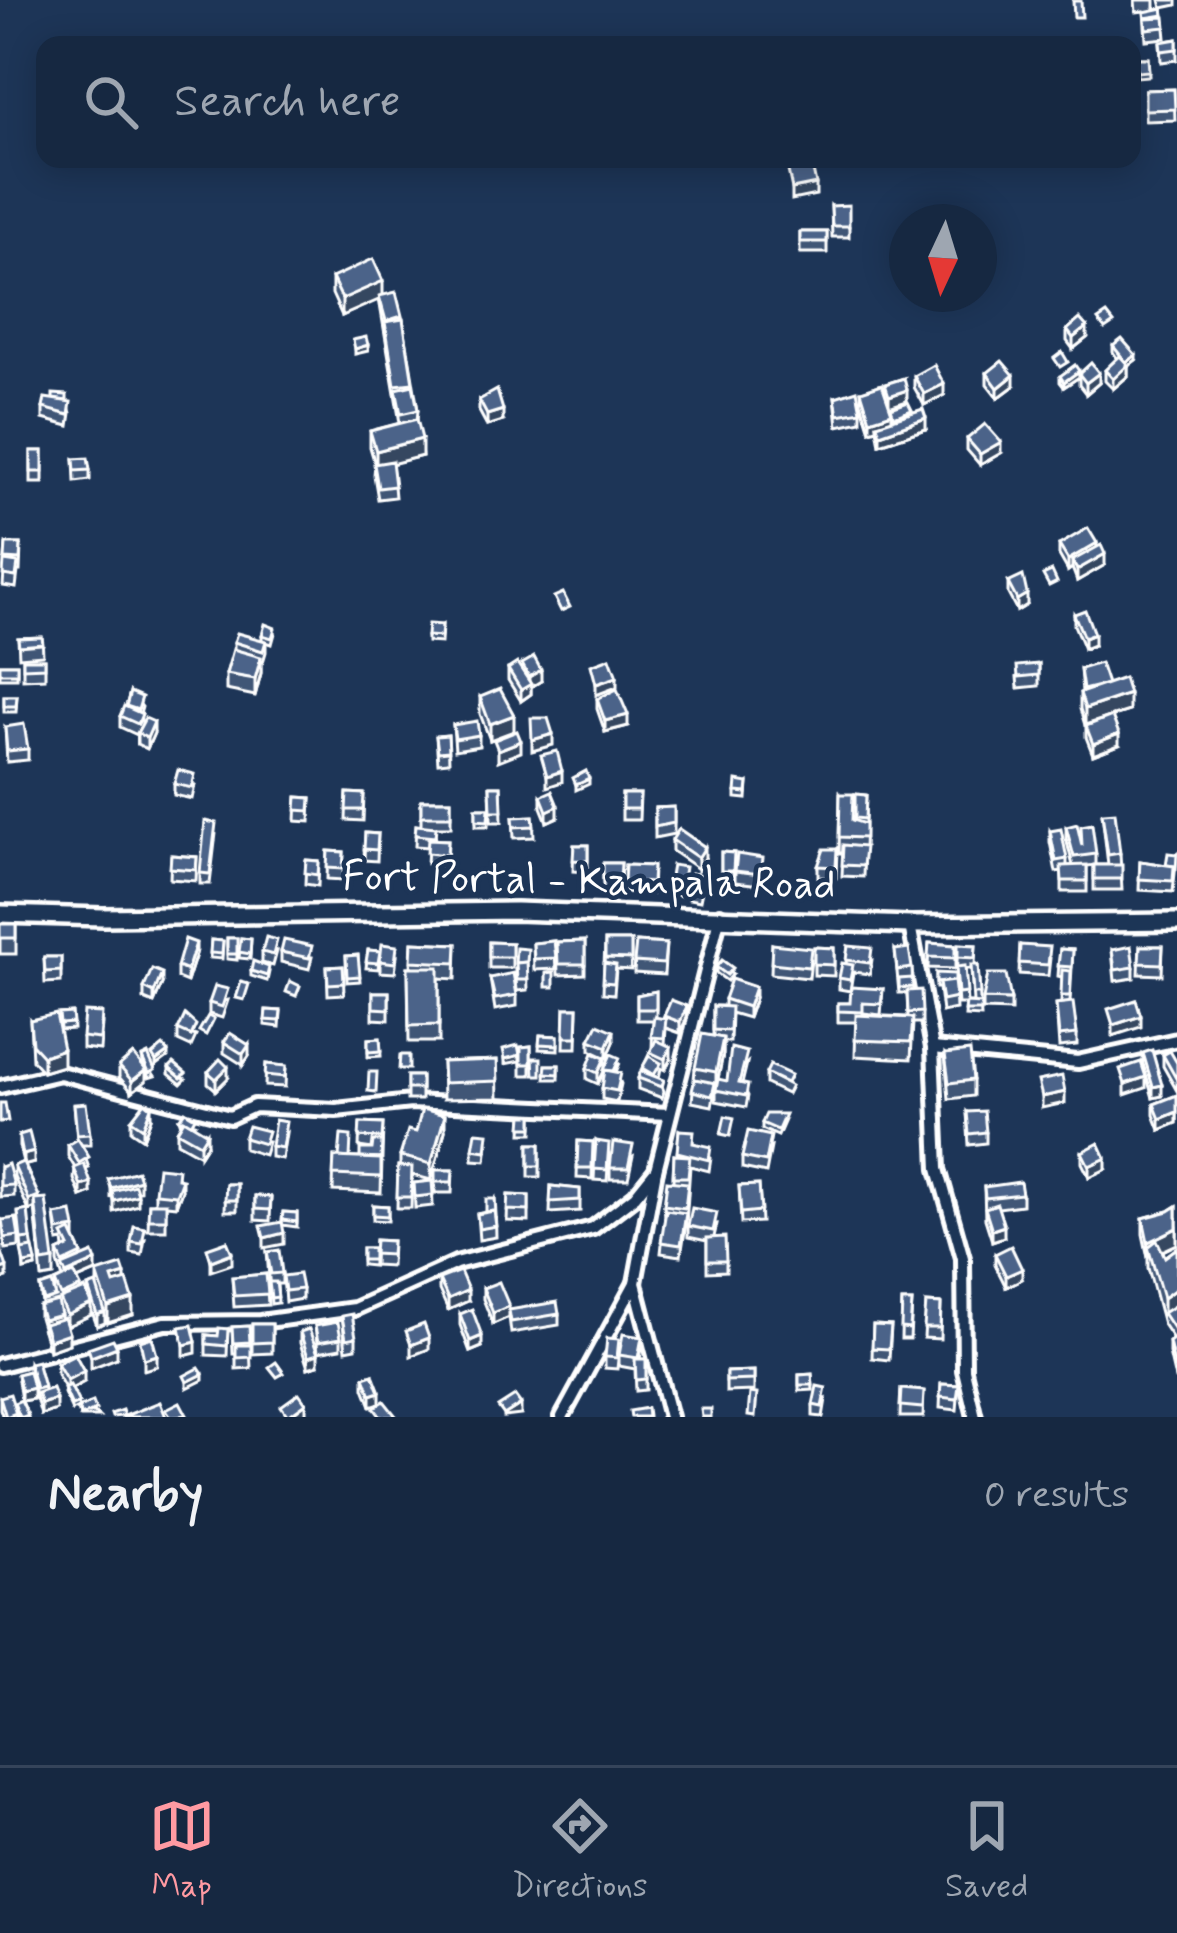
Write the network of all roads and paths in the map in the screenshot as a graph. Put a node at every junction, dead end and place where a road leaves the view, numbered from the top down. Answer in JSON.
{"nodes":[{"id":1,"x":0,"y":914,"type":"edge"},
{"id":2,"x":719,"y":915,"type":"junction"},
{"id":3,"x":1177,"y":922,"type":"edge"},
{"id":4,"x":910,"y":925,"type":"junction"},
{"id":5,"x":1177,"y":1040,"type":"edge"},
{"id":6,"x":933,"y":1048,"type":"junction"},
{"id":7,"x":0,"y":1087,"type":"edge"},
{"id":8,"x":669,"y":1114,"type":"junction"},
{"id":9,"x":656,"y":1170,"type":"junction"},
{"id":10,"x":635,"y":1283,"type":"junction"},
{"id":11,"x":0,"y":1365,"type":"edge"},
{"id":12,"x":562,"y":1417,"type":"edge"},
{"id":13,"x":670,"y":1417,"type":"edge"},
{"id":14,"x":975,"y":1417,"type":"edge"}],
"edges":[{"from":1,"to":2,"type":"main road","name":"Fort Portal - Kampala Road"},
{"from":2,"to":4,"type":"main road","name":"Fort Portal - Kampala Road"},
{"from":2,"to":8,"type":"street"},
{"from":3,"to":4,"type":"main road","name":"Fort Portal - Kampala Road"},
{"from":4,"to":6,"type":"street"},
{"from":5,"to":6,"type":"street"},
{"from":6,"to":14,"type":"street"},
{"from":7,"to":8,"type":"street"},
{"from":8,"to":9,"type":"street"},
{"from":9,"to":10,"type":"street"},
{"from":9,"to":11,"type":"street"},
{"from":10,"to":12,"type":"street"},
{"from":10,"to":13,"type":"street"}]}
